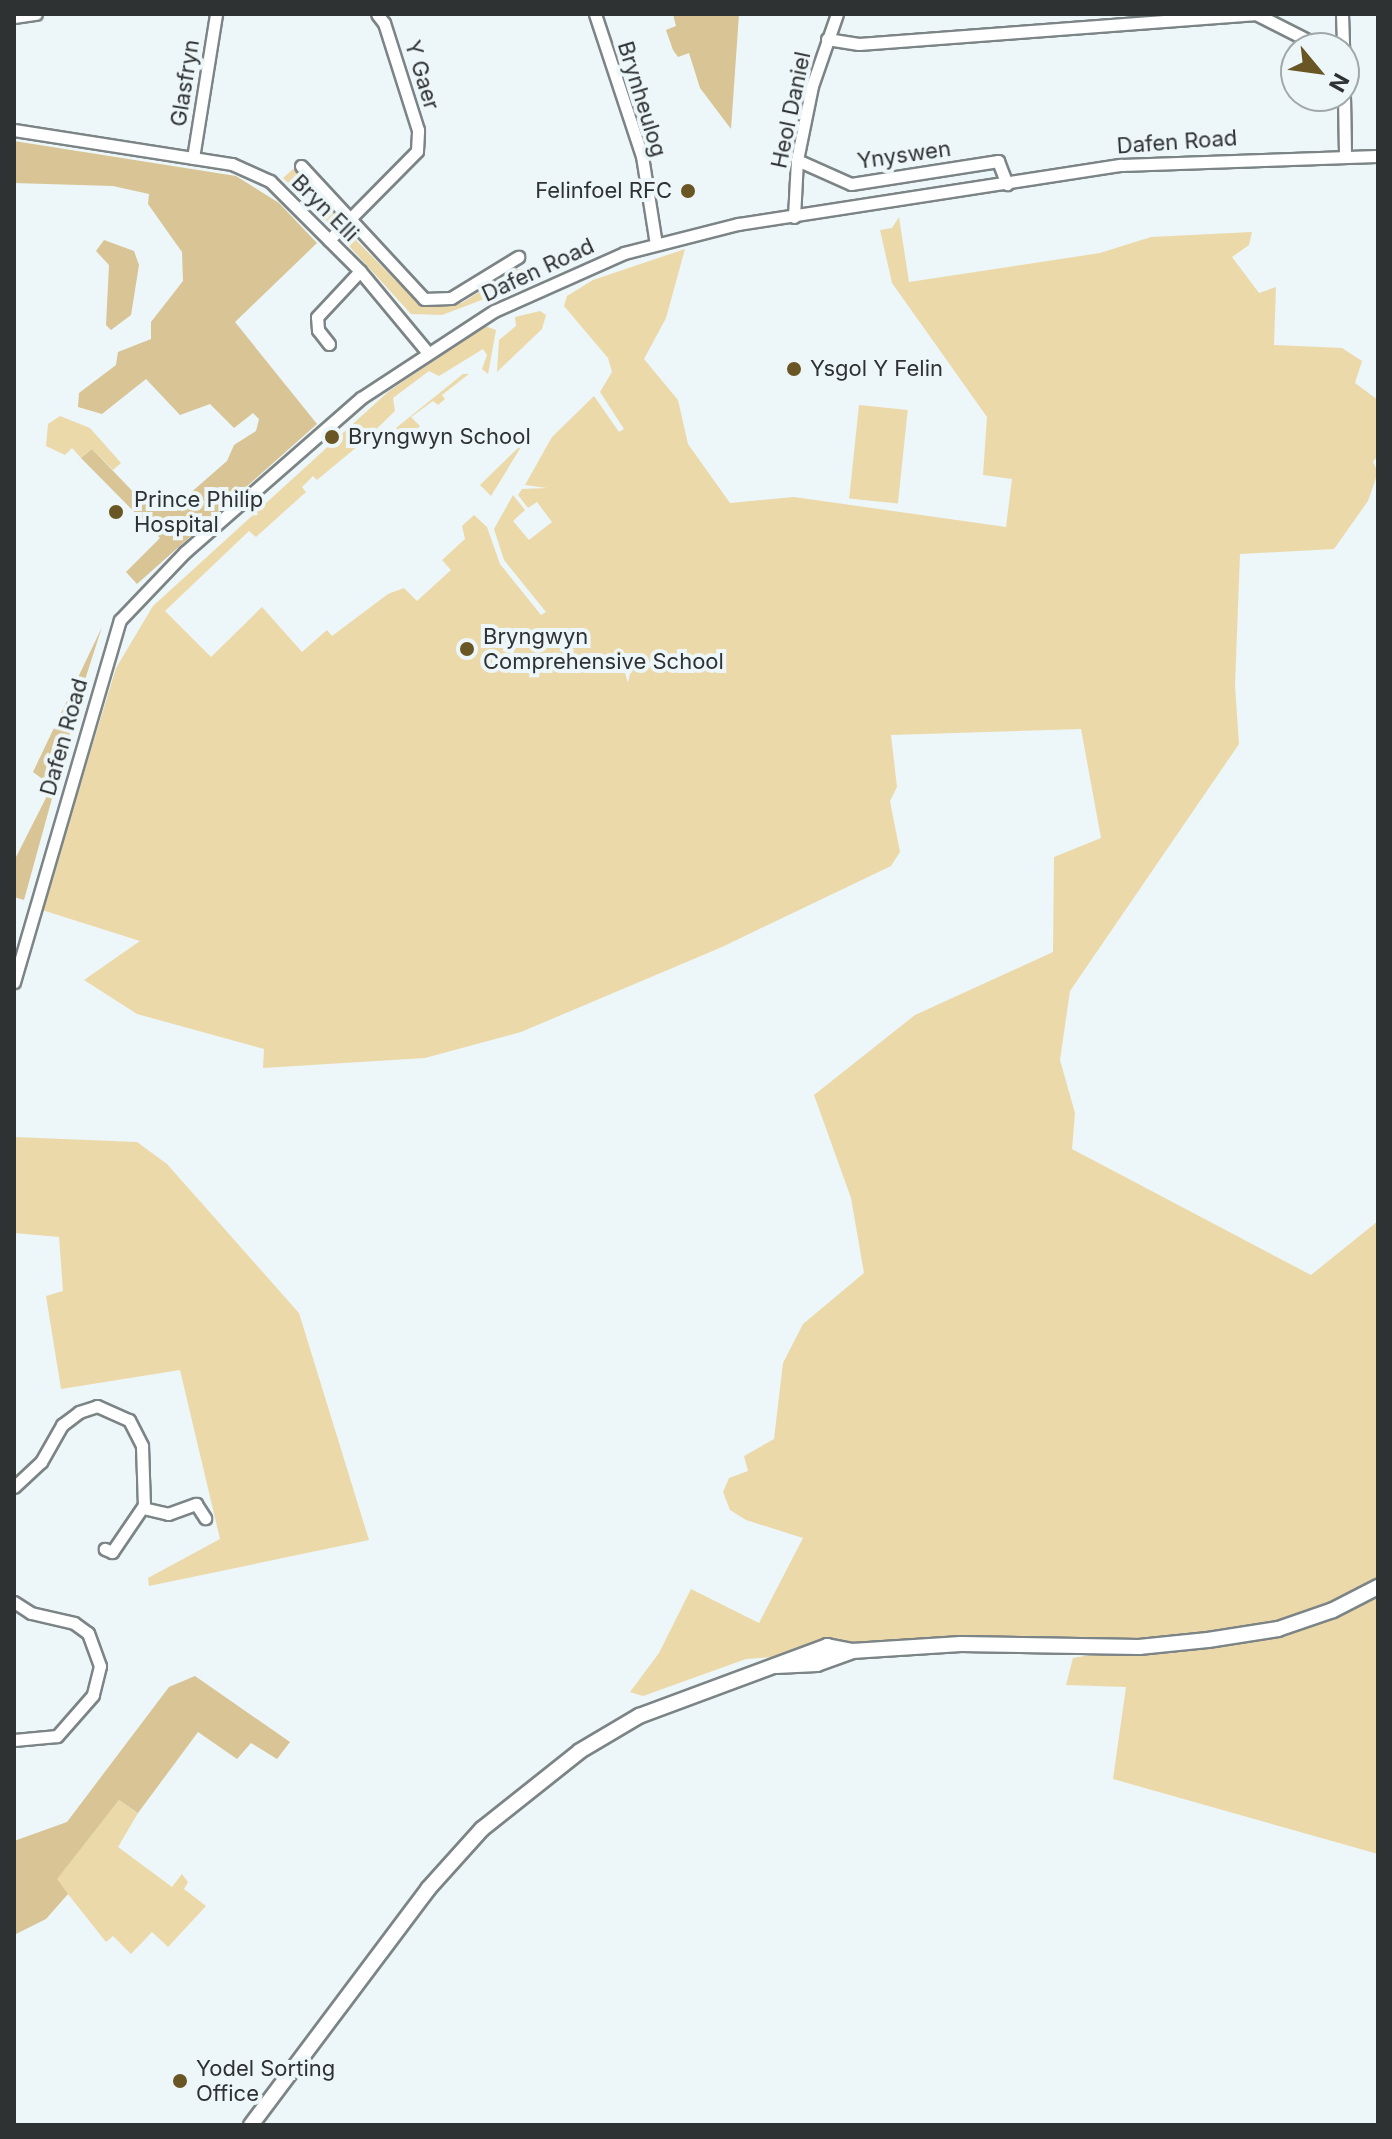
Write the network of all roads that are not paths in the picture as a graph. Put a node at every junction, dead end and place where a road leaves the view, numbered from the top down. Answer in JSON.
{"nodes":[{"id":1,"x":36,"y":14,"type":"edge"},
{"id":2,"x":216,"y":14,"type":"edge"},
{"id":3,"x":377,"y":14,"type":"edge"},
{"id":4,"x":595,"y":14,"type":"edge"},
{"id":5,"x":837,"y":14,"type":"edge"},
{"id":6,"x":1256,"y":14,"type":"edge"},
{"id":7,"x":14,"y":17,"type":"edge"},
{"id":8,"x":1157,"y":18,"type":"edge"},
{"id":9,"x":1291,"y":32,"type":"edge"},
{"id":10,"x":827,"y":39,"type":"junction"},
{"id":11,"x":1344,"y":112,"type":"edge"},
{"id":12,"x":14,"y":130,"type":"edge"},
{"id":13,"x":1345,"y":155,"type":"junction"},
{"id":14,"x":1378,"y":156,"type":"edge"},
{"id":15,"x":193,"y":158,"type":"junction"},
{"id":16,"x":797,"y":160,"type":"junction"},
{"id":17,"x":301,"y":166,"type":"dead end"},
{"id":18,"x":1007,"y":184,"type":"junction"},
{"id":19,"x":794,"y":217,"type":"junction"},
{"id":20,"x":350,"y":219,"type":"junction"},
{"id":21,"x":329,"y":240,"type":"junction"},
{"id":22,"x":656,"y":244,"type":"junction"},
{"id":23,"x":518,"y":257,"type":"dead end"},
{"id":24,"x":360,"y":271,"type":"junction"},
{"id":25,"x":329,"y":344,"type":"dead end"},
{"id":26,"x":428,"y":353,"type":"junction"},
{"id":27,"x":14,"y":982,"type":"edge"},
{"id":28,"x":14,"y":1487,"type":"edge"},
{"id":29,"x":143,"y":1508,"type":"junction"},
{"id":30,"x":205,"y":1518,"type":"dead end"},
{"id":31,"x":105,"y":1549,"type":"dead end"},
{"id":32,"x":1378,"y":1587,"type":"edge"},
{"id":33,"x":14,"y":1602,"type":"edge"},
{"id":34,"x":14,"y":1740,"type":"edge"},
{"id":35,"x":251,"y":2125,"type":"edge"}],
"edges":[{"from":1,"to":7,"type":"street"},
{"from":2,"to":15,"type":"street","name":"Glasfryn"},
{"from":3,"to":20,"type":"street","name":"Y Gaer"},
{"from":4,"to":22,"type":"street","name":"Brynheulog"},
{"from":5,"to":10,"type":"street","name":"Heol Daniel"},
{"from":6,"to":8,"type":"street"},
{"from":6,"to":9,"type":"street"},
{"from":8,"to":10,"type":"street"},
{"from":10,"to":16,"type":"street","name":"Heol Daniel"},
{"from":11,"to":13,"type":"street"},
{"from":12,"to":15,"type":"street","name":"Bryn Elli"},
{"from":13,"to":14,"type":"street","name":"Dafen Road"},
{"from":13,"to":18,"type":"street","name":"Dafen Road"},
{"from":15,"to":21,"type":"street","name":"Bryn Elli"},
{"from":16,"to":18,"type":"street","name":"Ynyswen"},
{"from":16,"to":19,"type":"street","name":"Heol Daniel"},
{"from":17,"to":20,"type":"street"},
{"from":18,"to":19,"type":"street","name":"Dafen Road"},
{"from":19,"to":22,"type":"street","name":"Dafen Road"},
{"from":20,"to":21,"type":"street","name":"Y Gaer"},
{"from":20,"to":23,"type":"street"},
{"from":21,"to":24,"type":"street","name":"Bryn Elli"},
{"from":22,"to":26,"type":"street","name":"Dafen Road"},
{"from":24,"to":25,"type":"street"},
{"from":24,"to":26,"type":"street","name":"Bryn Elli"},
{"from":26,"to":27,"type":"street","name":"Dafen Road"},
{"from":28,"to":29,"type":"street"},
{"from":29,"to":30,"type":"street"},
{"from":29,"to":31,"type":"street"},
{"from":32,"to":35,"type":"main road"},
{"from":33,"to":34,"type":"street"}]}
